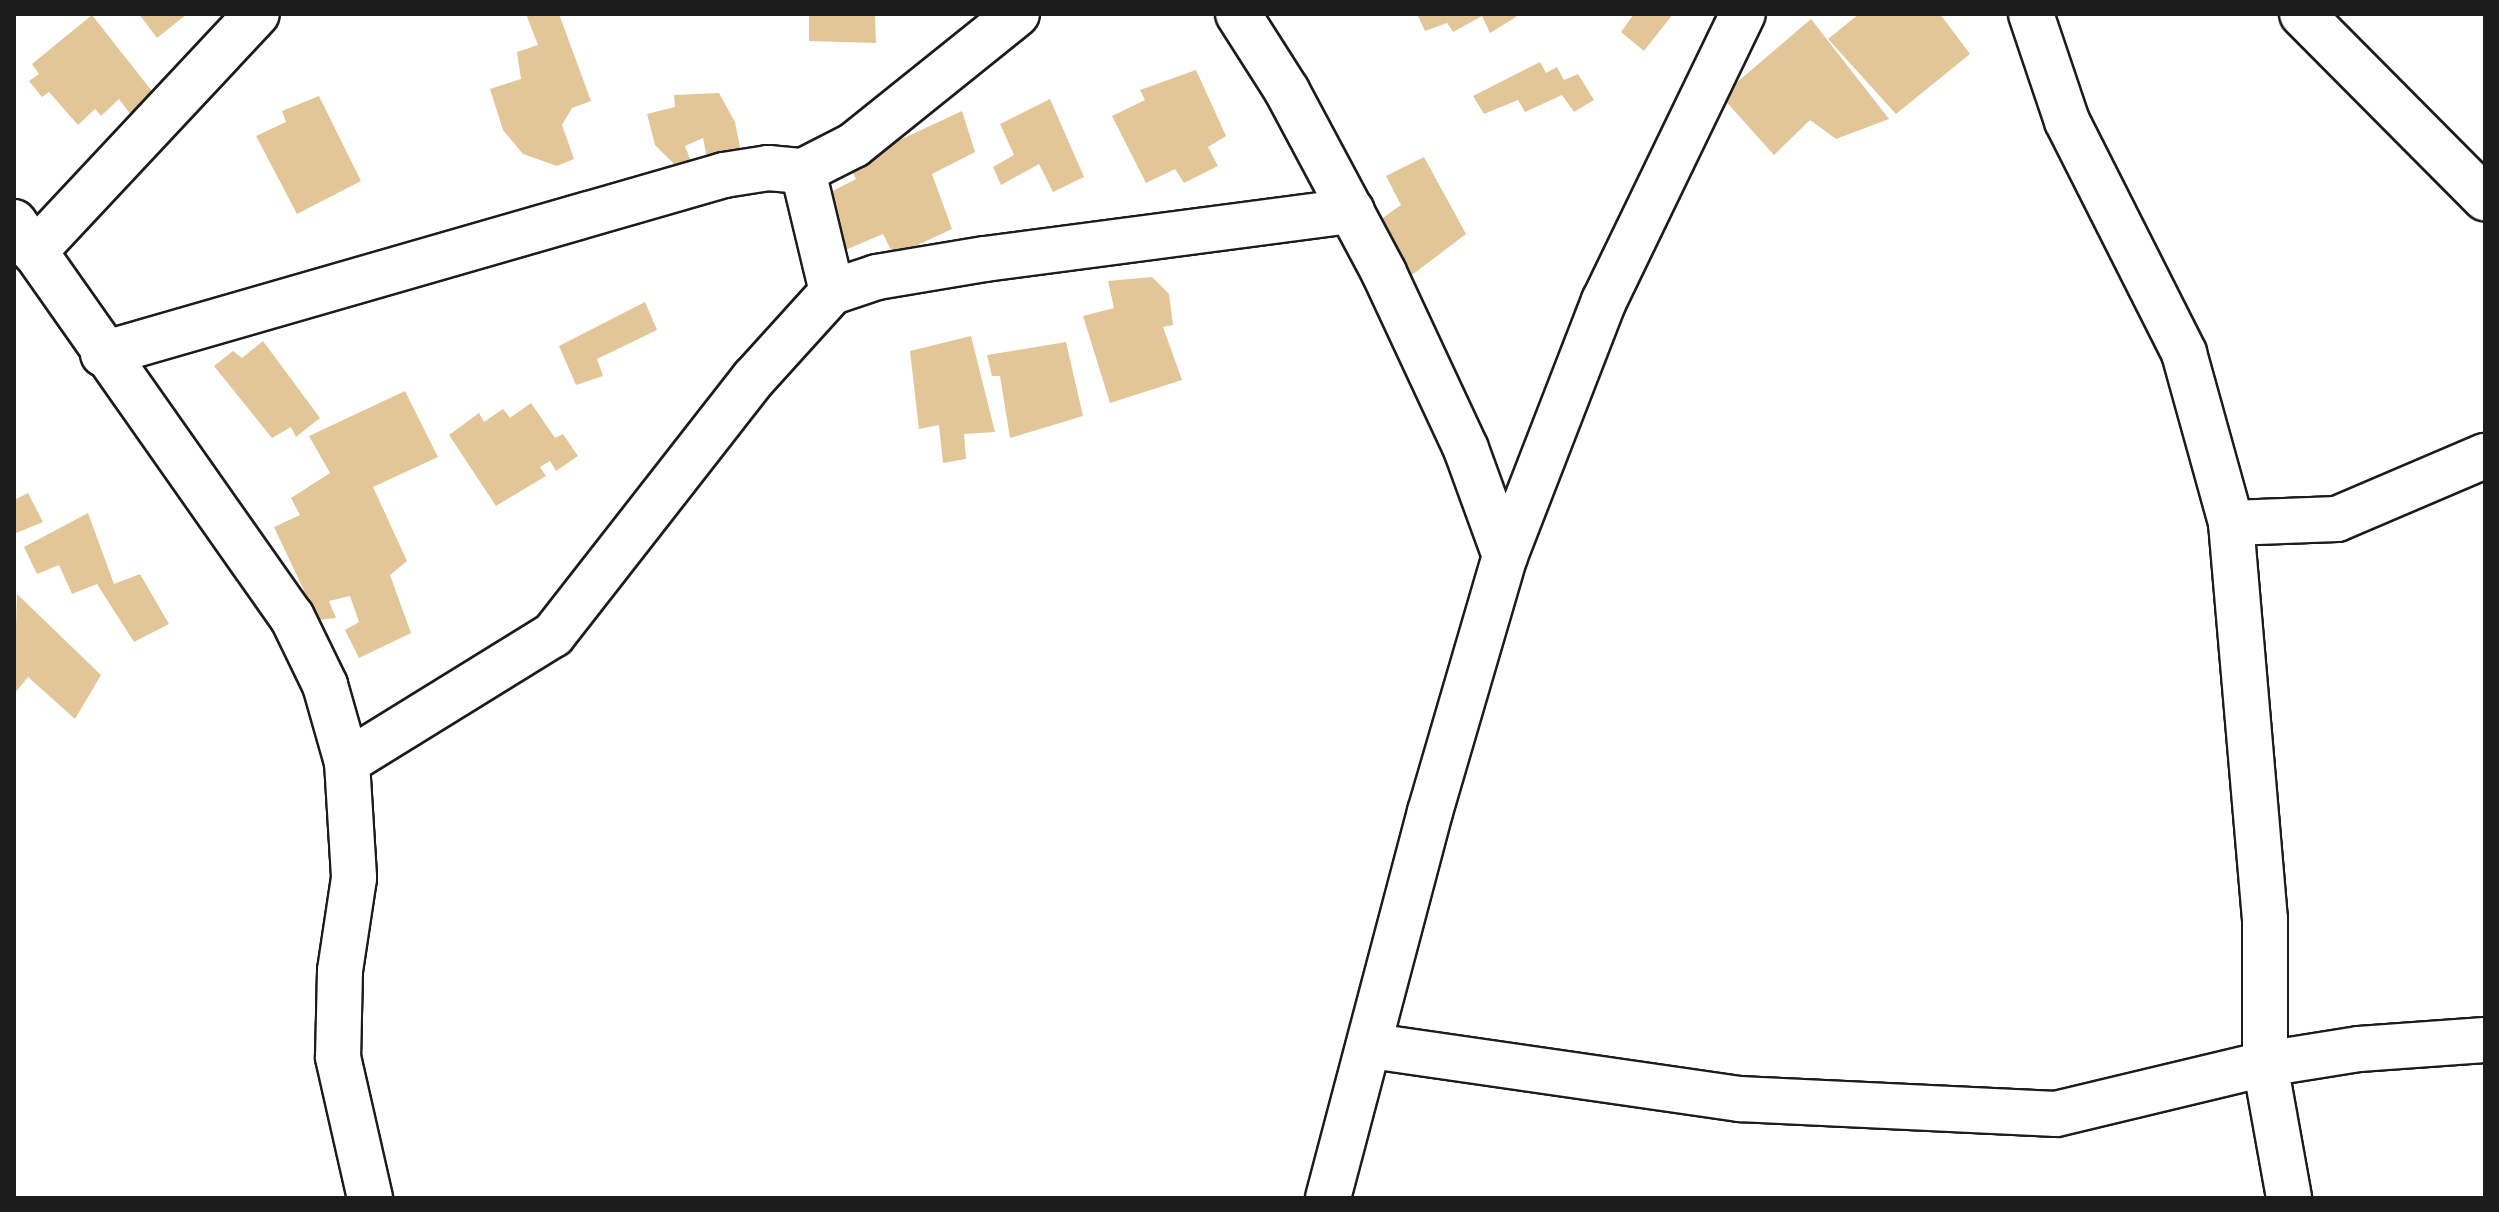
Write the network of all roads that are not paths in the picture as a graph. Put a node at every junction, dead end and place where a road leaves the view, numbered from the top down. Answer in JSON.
{"nodes":[{"id":1,"x":257,"y":14,"type":"edge"},
{"id":2,"x":1017,"y":14,"type":"edge"},
{"id":3,"x":1238,"y":14,"type":"edge"},
{"id":4,"x":1743,"y":14,"type":"edge"},
{"id":5,"x":2031,"y":14,"type":"edge"},
{"id":6,"x":2302,"y":14,"type":"edge"},
{"id":7,"x":803,"y":171,"type":"junction"},
{"id":8,"x":2485,"y":198,"type":"edge"},
{"id":9,"x":1352,"y":211,"type":"junction"},
{"id":10,"x":24,"y":237,"type":"edge"},
{"id":11,"x":832,"y":292,"type":"junction"},
{"id":12,"x":103,"y":354,"type":"junction"},
{"id":13,"x":2485,"y":456,"type":"edge"},
{"id":14,"x":2231,"y":523,"type":"junction"},
{"id":15,"x":1505,"y":556,"type":"junction"},
{"id":16,"x":347,"y":762,"type":"junction"},
{"id":17,"x":2485,"y":1040,"type":"edge"},
{"id":18,"x":1372,"y":1046,"type":"junction"},
{"id":19,"x":2265,"y":1064,"type":"junction"},
{"id":20,"x":370,"y":1198,"type":"edge"},
{"id":21,"x":1328,"y":1198,"type":"edge"},
{"id":22,"x":2289,"y":1198,"type":"edge"}],
"edges":[{"from":1,"to":10,"type":"street"},
{"from":2,"to":7,"type":"street"},
{"from":3,"to":9,"type":"street"},
{"from":4,"to":15,"type":"street"},
{"from":5,"to":14,"type":"street"},
{"from":6,"to":8,"type":"street"},
{"from":7,"to":11,"type":"street"},
{"from":7,"to":12,"type":"street"},
{"from":9,"to":11,"type":"street"},
{"from":9,"to":15,"type":"street"},
{"from":10,"to":12,"type":"street"},
{"from":11,"to":16,"type":"street"},
{"from":12,"to":16,"type":"street"},
{"from":13,"to":14,"type":"street"},
{"from":14,"to":19,"type":"street"},
{"from":15,"to":18,"type":"street"},
{"from":16,"to":20,"type":"street"},
{"from":17,"to":19,"type":"street"},
{"from":18,"to":19,"type":"street"},
{"from":18,"to":21,"type":"street"},
{"from":19,"to":22,"type":"street"}]}
